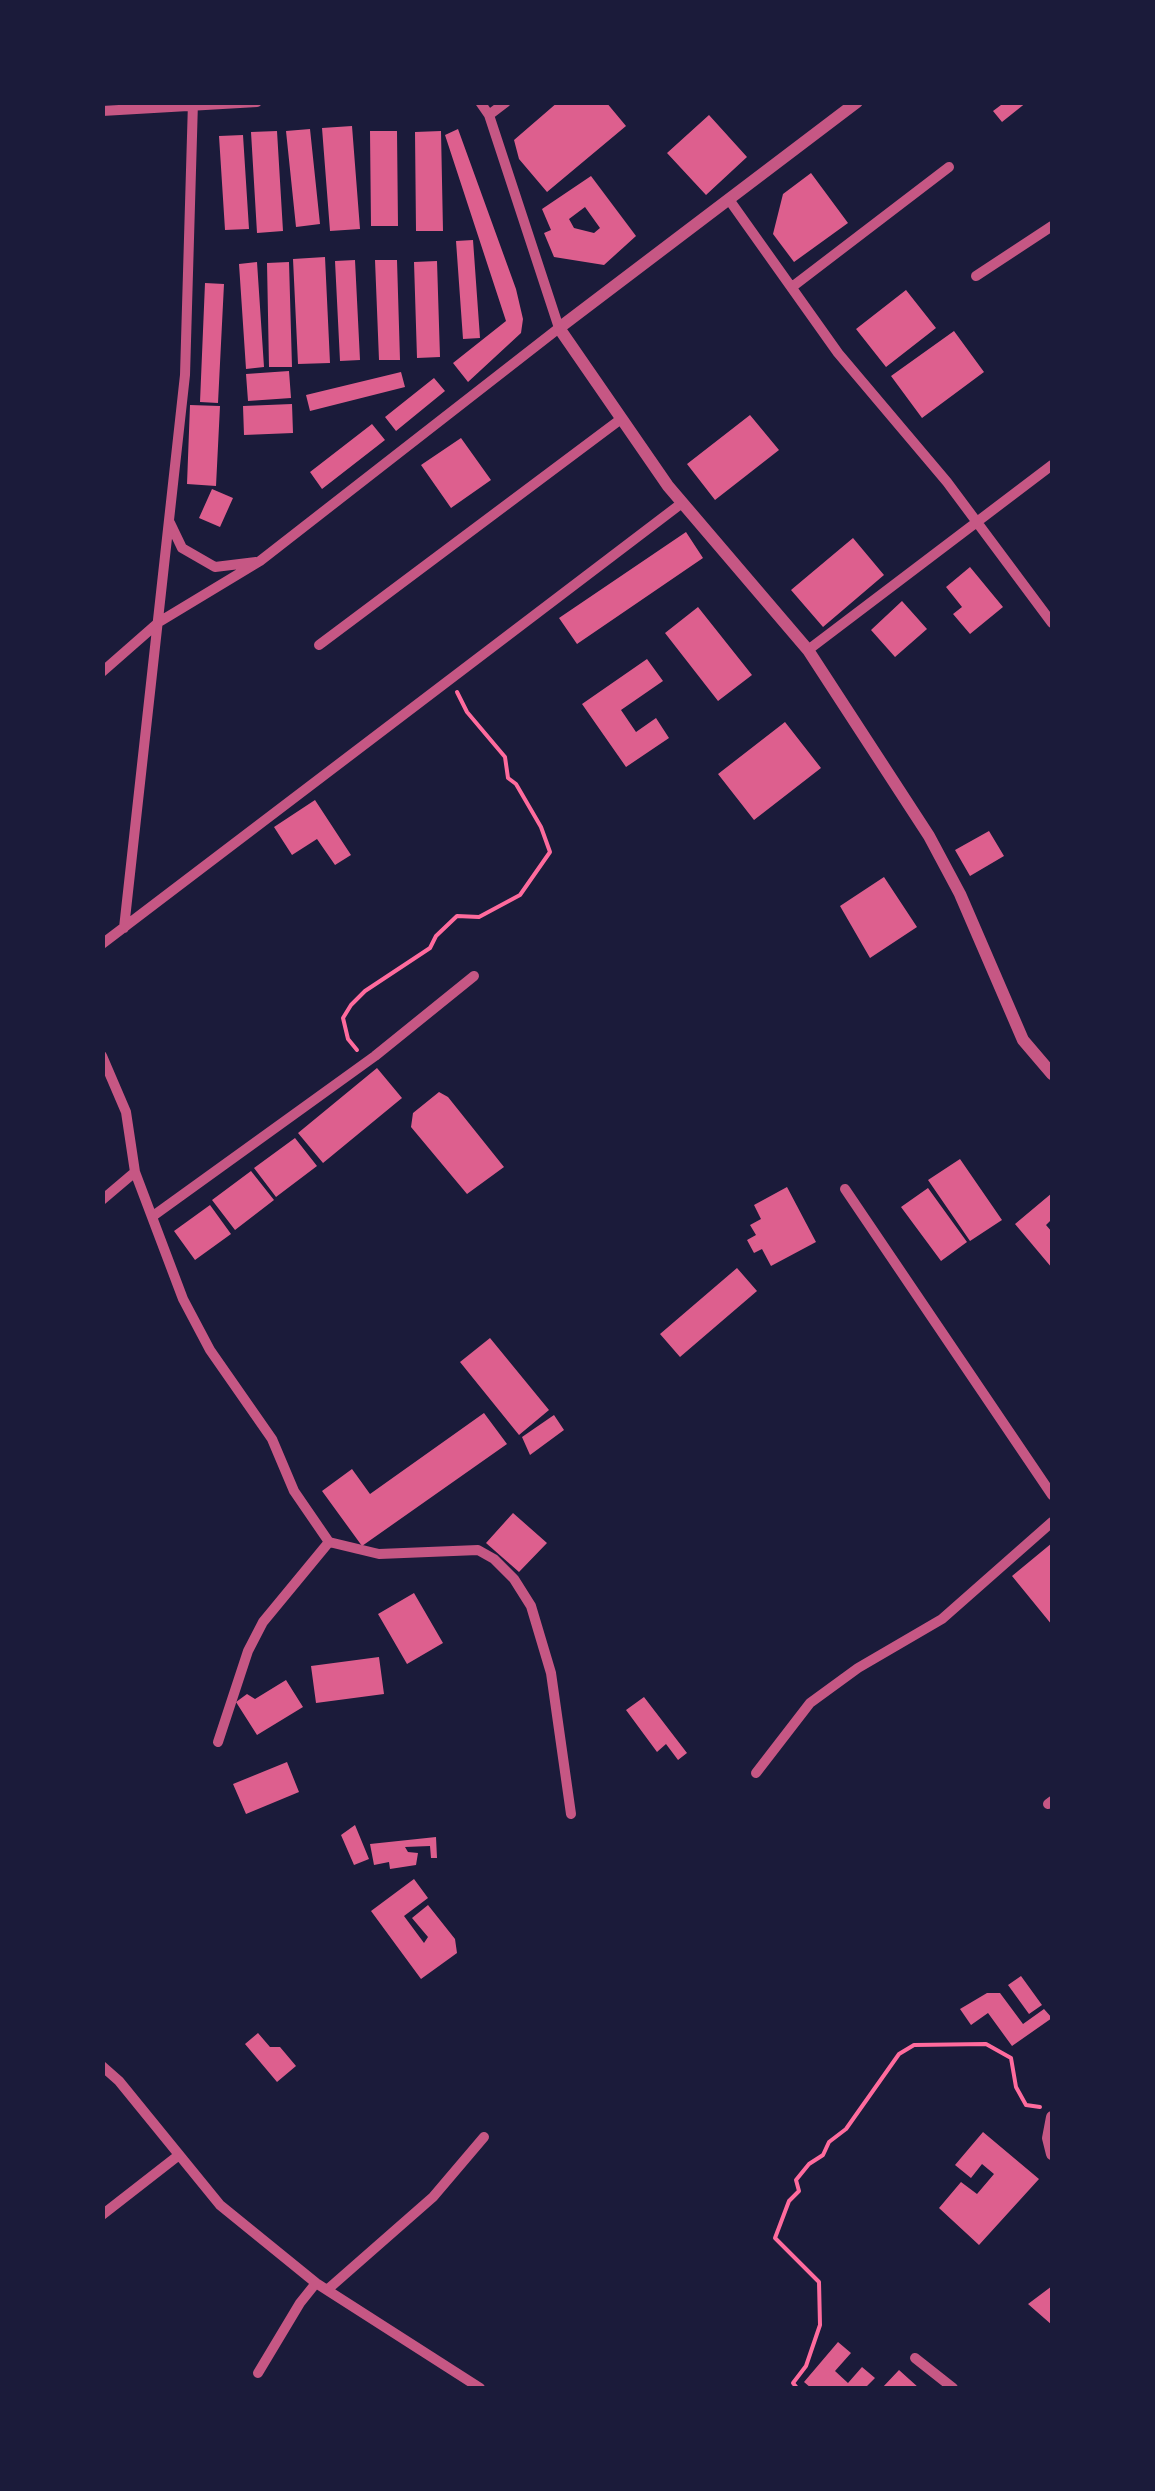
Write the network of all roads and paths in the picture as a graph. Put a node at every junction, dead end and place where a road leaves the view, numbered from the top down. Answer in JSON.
{"nodes":[{"id":1,"x":257,"y":102,"type":"edge"},
{"id":2,"x":480,"y":102,"type":"edge"},
{"id":3,"x":506,"y":102,"type":"edge"},
{"id":4,"x":857,"y":102,"type":"edge"},
{"id":5,"x":193,"y":105,"type":"edge"},
{"id":6,"x":102,"y":111,"type":"edge"},
{"id":7,"x":489,"y":116,"type":"junction"},
{"id":8,"x":948,"y":167,"type":"dead end"},
{"id":9,"x":730,"y":201,"type":"junction"},
{"id":10,"x":1052,"y":226,"type":"edge"},
{"id":11,"x":976,"y":276,"type":"dead end"},
{"id":12,"x":792,"y":287,"type":"junction"},
{"id":13,"x":559,"y":328,"type":"junction"},
{"id":14,"x":621,"y":420,"type":"junction"},
{"id":15,"x":1052,"y":466,"type":"edge"},
{"id":16,"x":682,"y":504,"type":"junction"},
{"id":17,"x":976,"y":521,"type":"junction"},
{"id":18,"x":169,"y":522,"type":"junction"},
{"id":19,"x":260,"y":561,"type":"junction"},
{"id":20,"x":159,"y":622,"type":"junction"},
{"id":21,"x":1052,"y":623,"type":"edge"},
{"id":22,"x":319,"y":645,"type":"dead end"},
{"id":23,"x":808,"y":650,"type":"junction"},
{"id":24,"x":102,"y":672,"type":"edge"},
{"id":25,"x":451,"y":678,"type":"junction"},
{"id":26,"x":124,"y":928,"type":"junction"},
{"id":27,"x":102,"y":944,"type":"edge"},
{"id":28,"x":474,"y":976,"type":"dead end"},
{"id":29,"x":102,"y":1056,"type":"edge"},
{"id":30,"x":352,"y":1073,"type":"junction"},
{"id":31,"x":1052,"y":1074,"type":"edge"},
{"id":32,"x":135,"y":1172,"type":"junction"},
{"id":33,"x":845,"y":1189,"type":"dead end"},
{"id":34,"x":102,"y":1200,"type":"edge"},
{"id":35,"x":153,"y":1216,"type":"junction"},
{"id":36,"x":1052,"y":1495,"type":"edge"},
{"id":37,"x":1052,"y":1522,"type":"edge"},
{"id":38,"x":329,"y":1542,"type":"junction"},
{"id":39,"x":218,"y":1742,"type":"dead end"},
{"id":40,"x":756,"y":1773,"type":"dead end"},
{"id":41,"x":570,"y":1814,"type":"dead end"},
{"id":42,"x":102,"y":2066,"type":"edge"},
{"id":43,"x":1052,"y":2109,"type":"edge"},
{"id":44,"x":1052,"y":2116,"type":"edge"},
{"id":45,"x":484,"y":2138,"type":"dead end"},
{"id":46,"x":1052,"y":2154,"type":"edge"},
{"id":47,"x":179,"y":2155,"type":"junction"},
{"id":48,"x":102,"y":2215,"type":"edge"},
{"id":49,"x":322,"y":2286,"type":"junction"},
{"id":50,"x":914,"y":2358,"type":"dead end"},
{"id":51,"x":258,"y":2373,"type":"dead end"},
{"id":52,"x":480,"y":2388,"type":"edge"},
{"id":53,"x":797,"y":2388,"type":"edge"},
{"id":54,"x":953,"y":2388,"type":"edge"}],
"edges":[{"from":1,"to":5,"type":"street"},
{"from":2,"to":7,"type":"street"},
{"from":3,"to":7,"type":"street"},
{"from":4,"to":9,"type":"street"},
{"from":5,"to":6,"type":"street"},
{"from":5,"to":18,"type":"street"},
{"from":7,"to":13,"type":"street"},
{"from":8,"to":12,"type":"street"},
{"from":9,"to":12,"type":"street"},
{"from":9,"to":13,"type":"street"},
{"from":10,"to":11,"type":"street"},
{"from":12,"to":17,"type":"street"},
{"from":13,"to":14,"type":"street"},
{"from":13,"to":19,"type":"street"},
{"from":14,"to":16,"type":"street"},
{"from":14,"to":22,"type":"street"},
{"from":15,"to":17,"type":"street"},
{"from":16,"to":23,"type":"street"},
{"from":16,"to":25,"type":"street"},
{"from":17,"to":21,"type":"street"},
{"from":17,"to":23,"type":"street"},
{"from":18,"to":19,"type":"street"},
{"from":18,"to":20,"type":"street"},
{"from":19,"to":20,"type":"street"},
{"from":20,"to":24,"type":"street"},
{"from":20,"to":26,"type":"street"},
{"from":23,"to":31,"type":"street"},
{"from":25,"to":26,"type":"street"},
{"from":25,"to":30,"type":"path"},
{"from":26,"to":27,"type":"street"},
{"from":28,"to":30,"type":"street"},
{"from":29,"to":32,"type":"street"},
{"from":30,"to":35,"type":"street"},
{"from":32,"to":34,"type":"street"},
{"from":32,"to":35,"type":"street"},
{"from":33,"to":36,"type":"street"},
{"from":35,"to":38,"type":"street"},
{"from":37,"to":40,"type":"street"},
{"from":38,"to":39,"type":"street"},
{"from":38,"to":41,"type":"street"},
{"from":42,"to":47,"type":"street"},
{"from":43,"to":53,"type":"path"},
{"from":44,"to":46,"type":"street"},
{"from":45,"to":49,"type":"street"},
{"from":47,"to":48,"type":"street"},
{"from":47,"to":49,"type":"street"},
{"from":49,"to":51,"type":"street"},
{"from":49,"to":52,"type":"street"},
{"from":50,"to":54,"type":"street"}]}
